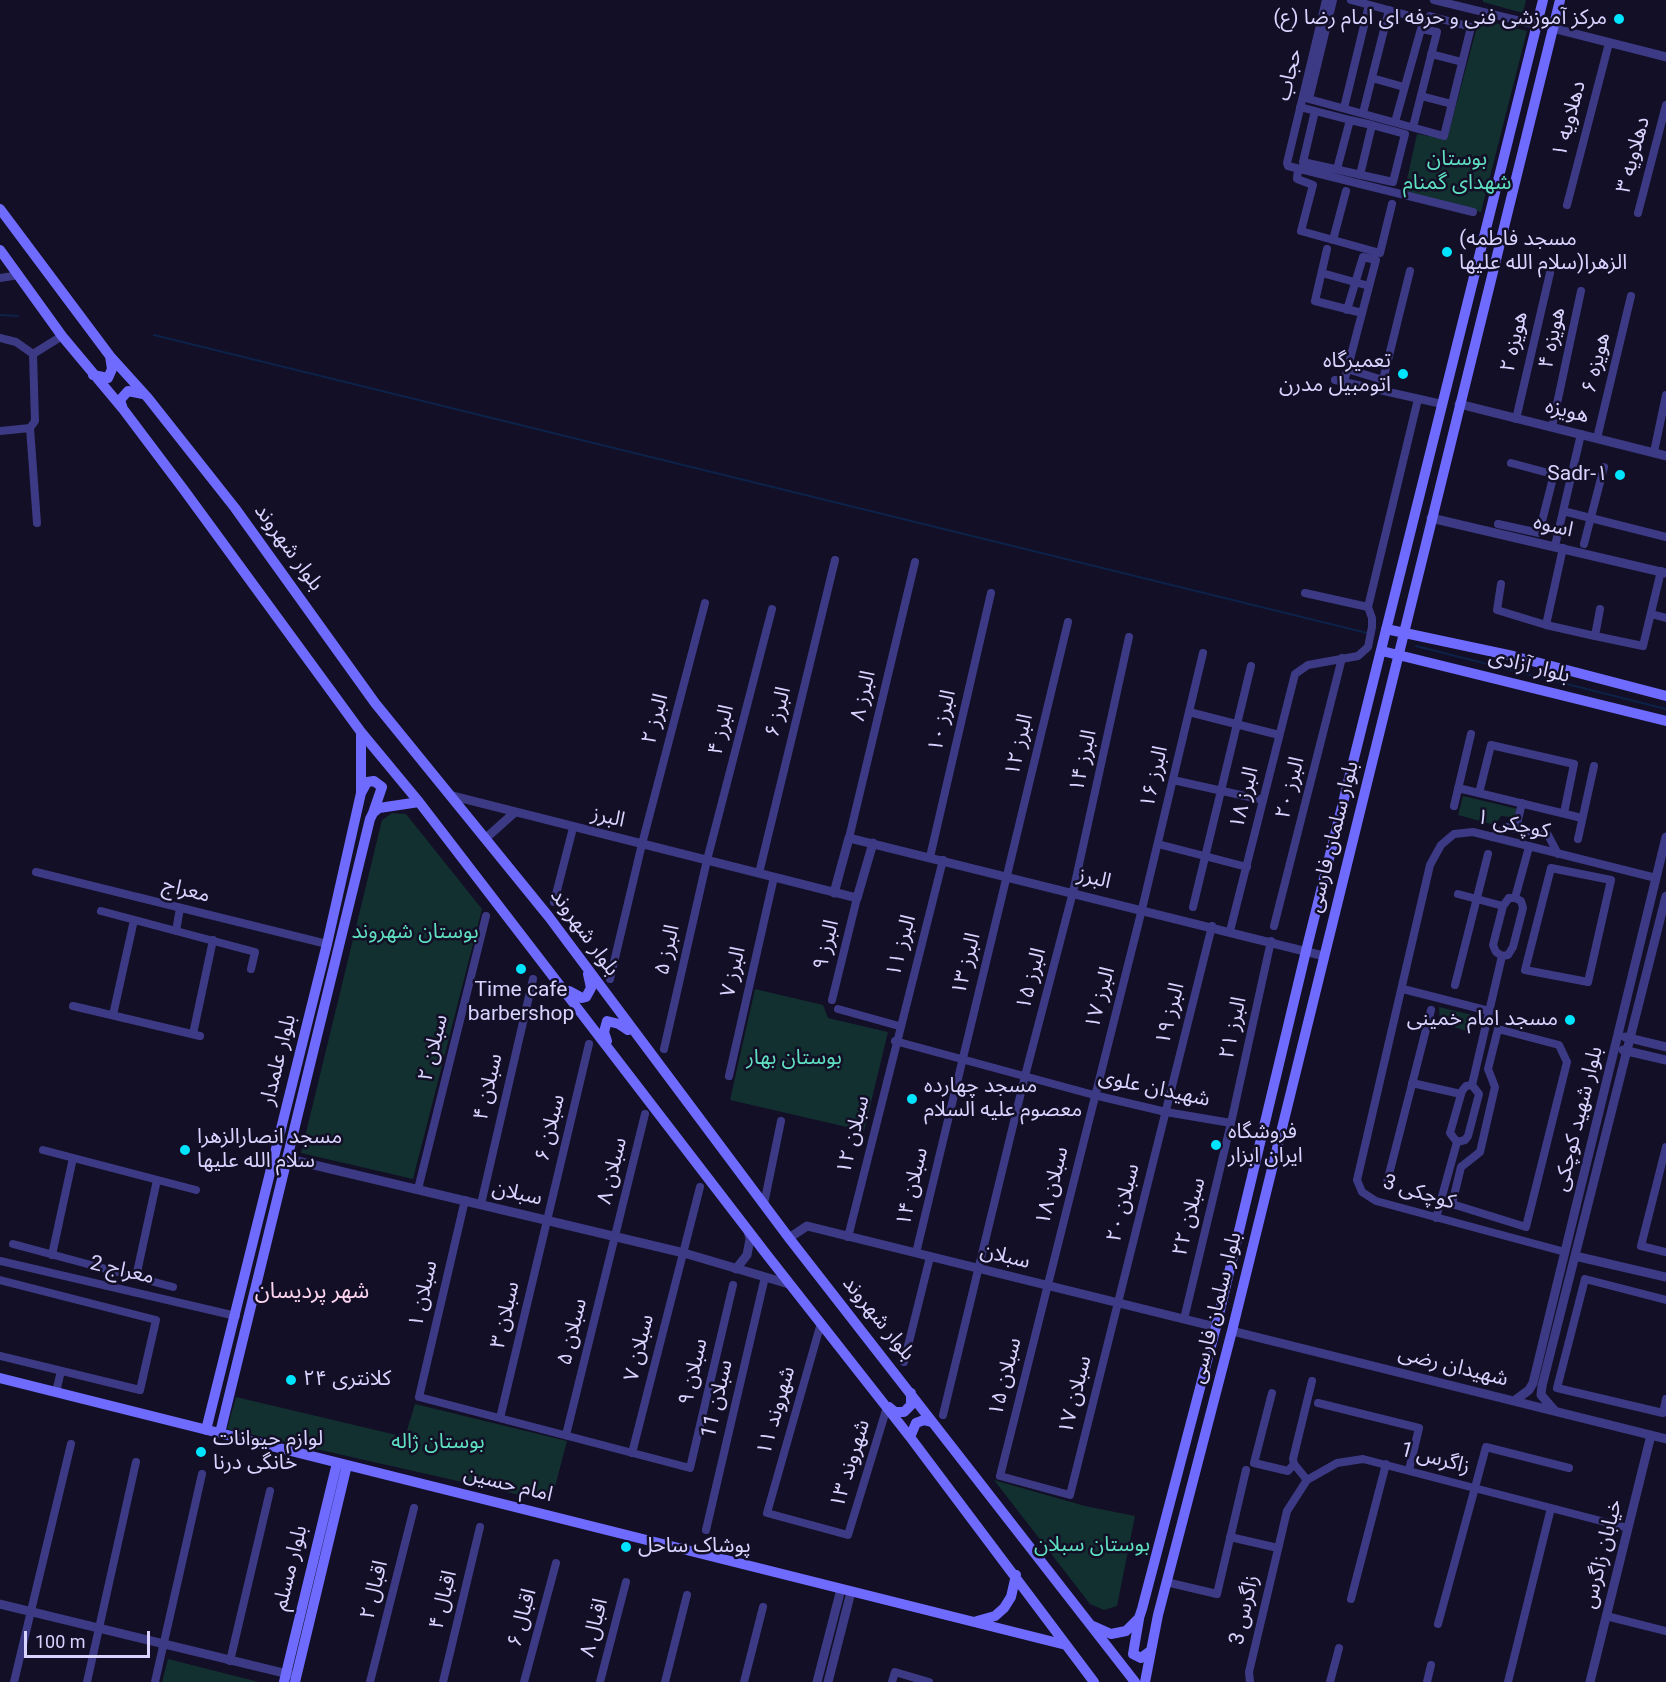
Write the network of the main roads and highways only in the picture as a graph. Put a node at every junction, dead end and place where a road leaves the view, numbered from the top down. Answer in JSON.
{"nodes":[{"id":1,"x":1543,"y":0,"type":"edge"},
{"id":2,"x":1560,"y":0,"type":"edge"},
{"id":3,"x":0,"y":209,"type":"edge"},
{"id":4,"x":0,"y":250,"type":"edge"},
{"id":5,"x":110,"y":356,"type":"junction"},
{"id":6,"x":93,"y":375,"type":"junction"},
{"id":7,"x":148,"y":398,"type":"junction"},
{"id":8,"x":123,"y":410,"type":"junction"},
{"id":9,"x":1396,"y":590,"type":"junction"},
{"id":10,"x":1412,"y":593,"type":"junction"},
{"id":11,"x":1386,"y":629,"type":"junction"},
{"id":12,"x":1403,"y":632,"type":"junction"},
{"id":13,"x":1382,"y":651,"type":"junction"},
{"id":14,"x":1398,"y":654,"type":"junction"},
{"id":15,"x":1372,"y":693,"type":"junction"},
{"id":16,"x":1666,"y":696,"type":"edge"},
{"id":17,"x":1388,"y":697,"type":"junction"},
{"id":18,"x":1666,"y":721,"type":"edge"},
{"id":19,"x":361,"y":732,"type":"junction"},
{"id":20,"x":361,"y":793,"type":"junction"},
{"id":21,"x":419,"y":802,"type":"junction"},
{"id":22,"x":372,"y":813,"type":"junction"},
{"id":23,"x":585,"y":967,"type":"junction"},
{"id":24,"x":561,"y":986,"type":"junction"},
{"id":25,"x":641,"y":1042,"type":"junction"},
{"id":26,"x":614,"y":1053,"type":"junction"},
{"id":27,"x":275,"y":1155,"type":"junction"},
{"id":28,"x":289,"y":1158,"type":"junction"},
{"id":29,"x":0,"y":1378,"type":"edge"},
{"id":30,"x":912,"y":1392,"type":"junction"},
{"id":31,"x":886,"y":1405,"type":"junction"},
{"id":32,"x":931,"y":1422,"type":"junction"},
{"id":33,"x":206,"y":1430,"type":"junction"},
{"id":34,"x":220,"y":1433,"type":"junction"},
{"id":35,"x":910,"y":1437,"type":"junction"},
{"id":36,"x":342,"y":1464,"type":"junction"},
{"id":37,"x":1016,"y":1575,"type":"junction"},
{"id":38,"x":1139,"y":1618,"type":"junction"},
{"id":39,"x":971,"y":1621,"type":"junction"},
{"id":40,"x":1092,"y":1626,"type":"junction"},
{"id":41,"x":1066,"y":1645,"type":"junction"},
{"id":42,"x":1149,"y":1652,"type":"junction"},
{"id":43,"x":290,"y":1679,"type":"edge"},
{"id":44,"x":1094,"y":1682,"type":"edge"},
{"id":45,"x":1135,"y":1682,"type":"edge"},
{"id":46,"x":1145,"y":1682,"type":"edge"}],
"edges":[{"from":1,"to":9,"type":"main road","name":"بلوار سلمان فارسی"},
{"from":2,"to":10,"type":"main road","name":"بلوار سلمان فارسی"},
{"from":3,"to":5,"type":"main road","name":"بلوار شهروند"},
{"from":4,"to":6,"type":"main road"},
{"from":5,"to":6,"type":"main road"},
{"from":5,"to":7,"type":"main road","name":"بلوار شهروند"},
{"from":6,"to":8,"type":"main road"},
{"from":7,"to":8,"type":"main road"},
{"from":7,"to":23,"type":"main road","name":"بلوار شهروند"},
{"from":8,"to":19,"type":"main road"},
{"from":9,"to":10,"type":"main road"},
{"from":9,"to":11,"type":"main road","name":"بلوار سلمان فارسی"},
{"from":10,"to":12,"type":"main road","name":"بلوار سلمان فارسی"},
{"from":11,"to":12,"type":"main road","name":"بلوار آزادی"},
{"from":11,"to":13,"type":"main road","name":"بلوار سلمان فارسی"},
{"from":12,"to":14,"type":"main road","name":"بلوار سلمان فارسی"},
{"from":12,"to":16,"type":"main road","name":"بلوار آزادی"},
{"from":13,"to":14,"type":"main road","name":"بلوار آزادی"},
{"from":13,"to":15,"type":"main road","name":"بلوار سلمان فارسی"},
{"from":14,"to":17,"type":"main road","name":"بلوار سلمان فارسی"},
{"from":14,"to":18,"type":"main road","name":"بلوار آزادی"},
{"from":15,"to":17,"type":"main road"},
{"from":15,"to":38,"type":"main road","name":"بلوار سلمان فارسی"},
{"from":17,"to":42,"type":"main road","name":"بلوار سلمان فارسی"},
{"from":19,"to":20,"type":"main road","name":"بلوار علمدار"},
{"from":19,"to":21,"type":"main road"},
{"from":20,"to":22,"type":"main road","name":"بلوار علمدار"},
{"from":20,"to":27,"type":"main road","name":"بلوار علمدار"},
{"from":21,"to":22,"type":"main road"},
{"from":21,"to":24,"type":"main road"},
{"from":22,"to":28,"type":"main road","name":"بلوار علمدار"},
{"from":23,"to":24,"type":"main road"},
{"from":23,"to":25,"type":"main road","name":"بلوار شهروند"},
{"from":24,"to":26,"type":"main road"},
{"from":25,"to":26,"type":"main road"},
{"from":25,"to":30,"type":"main road","name":"بلوار شهروند"},
{"from":26,"to":31,"type":"main road"},
{"from":27,"to":28,"type":"main road"},
{"from":27,"to":33,"type":"main road","name":"بلوار علمدار"},
{"from":28,"to":34,"type":"main road","name":"بلوار علمدار"},
{"from":29,"to":33,"type":"main road","name":"امام حسین"},
{"from":30,"to":31,"type":"main road"},
{"from":30,"to":32,"type":"main road","name":"بلوار شهروند"},
{"from":31,"to":35,"type":"main road"},
{"from":32,"to":35,"type":"main road"},
{"from":32,"to":40,"type":"main road","name":"بلوار شهروند"},
{"from":33,"to":34,"type":"main road","name":"امام حسین"},
{"from":34,"to":36,"type":"main road","name":"امام حسین"},
{"from":35,"to":37,"type":"main road"},
{"from":36,"to":39,"type":"main road","name":"امام حسین"},
{"from":36,"to":43,"type":"main road","name":"بلوار مسلم"},
{"from":37,"to":39,"type":"main road"},
{"from":37,"to":41,"type":"main road"},
{"from":38,"to":40,"type":"main road"},
{"from":38,"to":42,"type":"main road","name":"بلوار سلمان فارسی"},
{"from":39,"to":41,"type":"main road","name":"امام حسین"},
{"from":40,"to":45,"type":"main road","name":"بلوار شهروند"},
{"from":41,"to":44,"type":"main road"},
{"from":42,"to":46,"type":"main road","name":"بلوار سلمان فارسی"}]}
